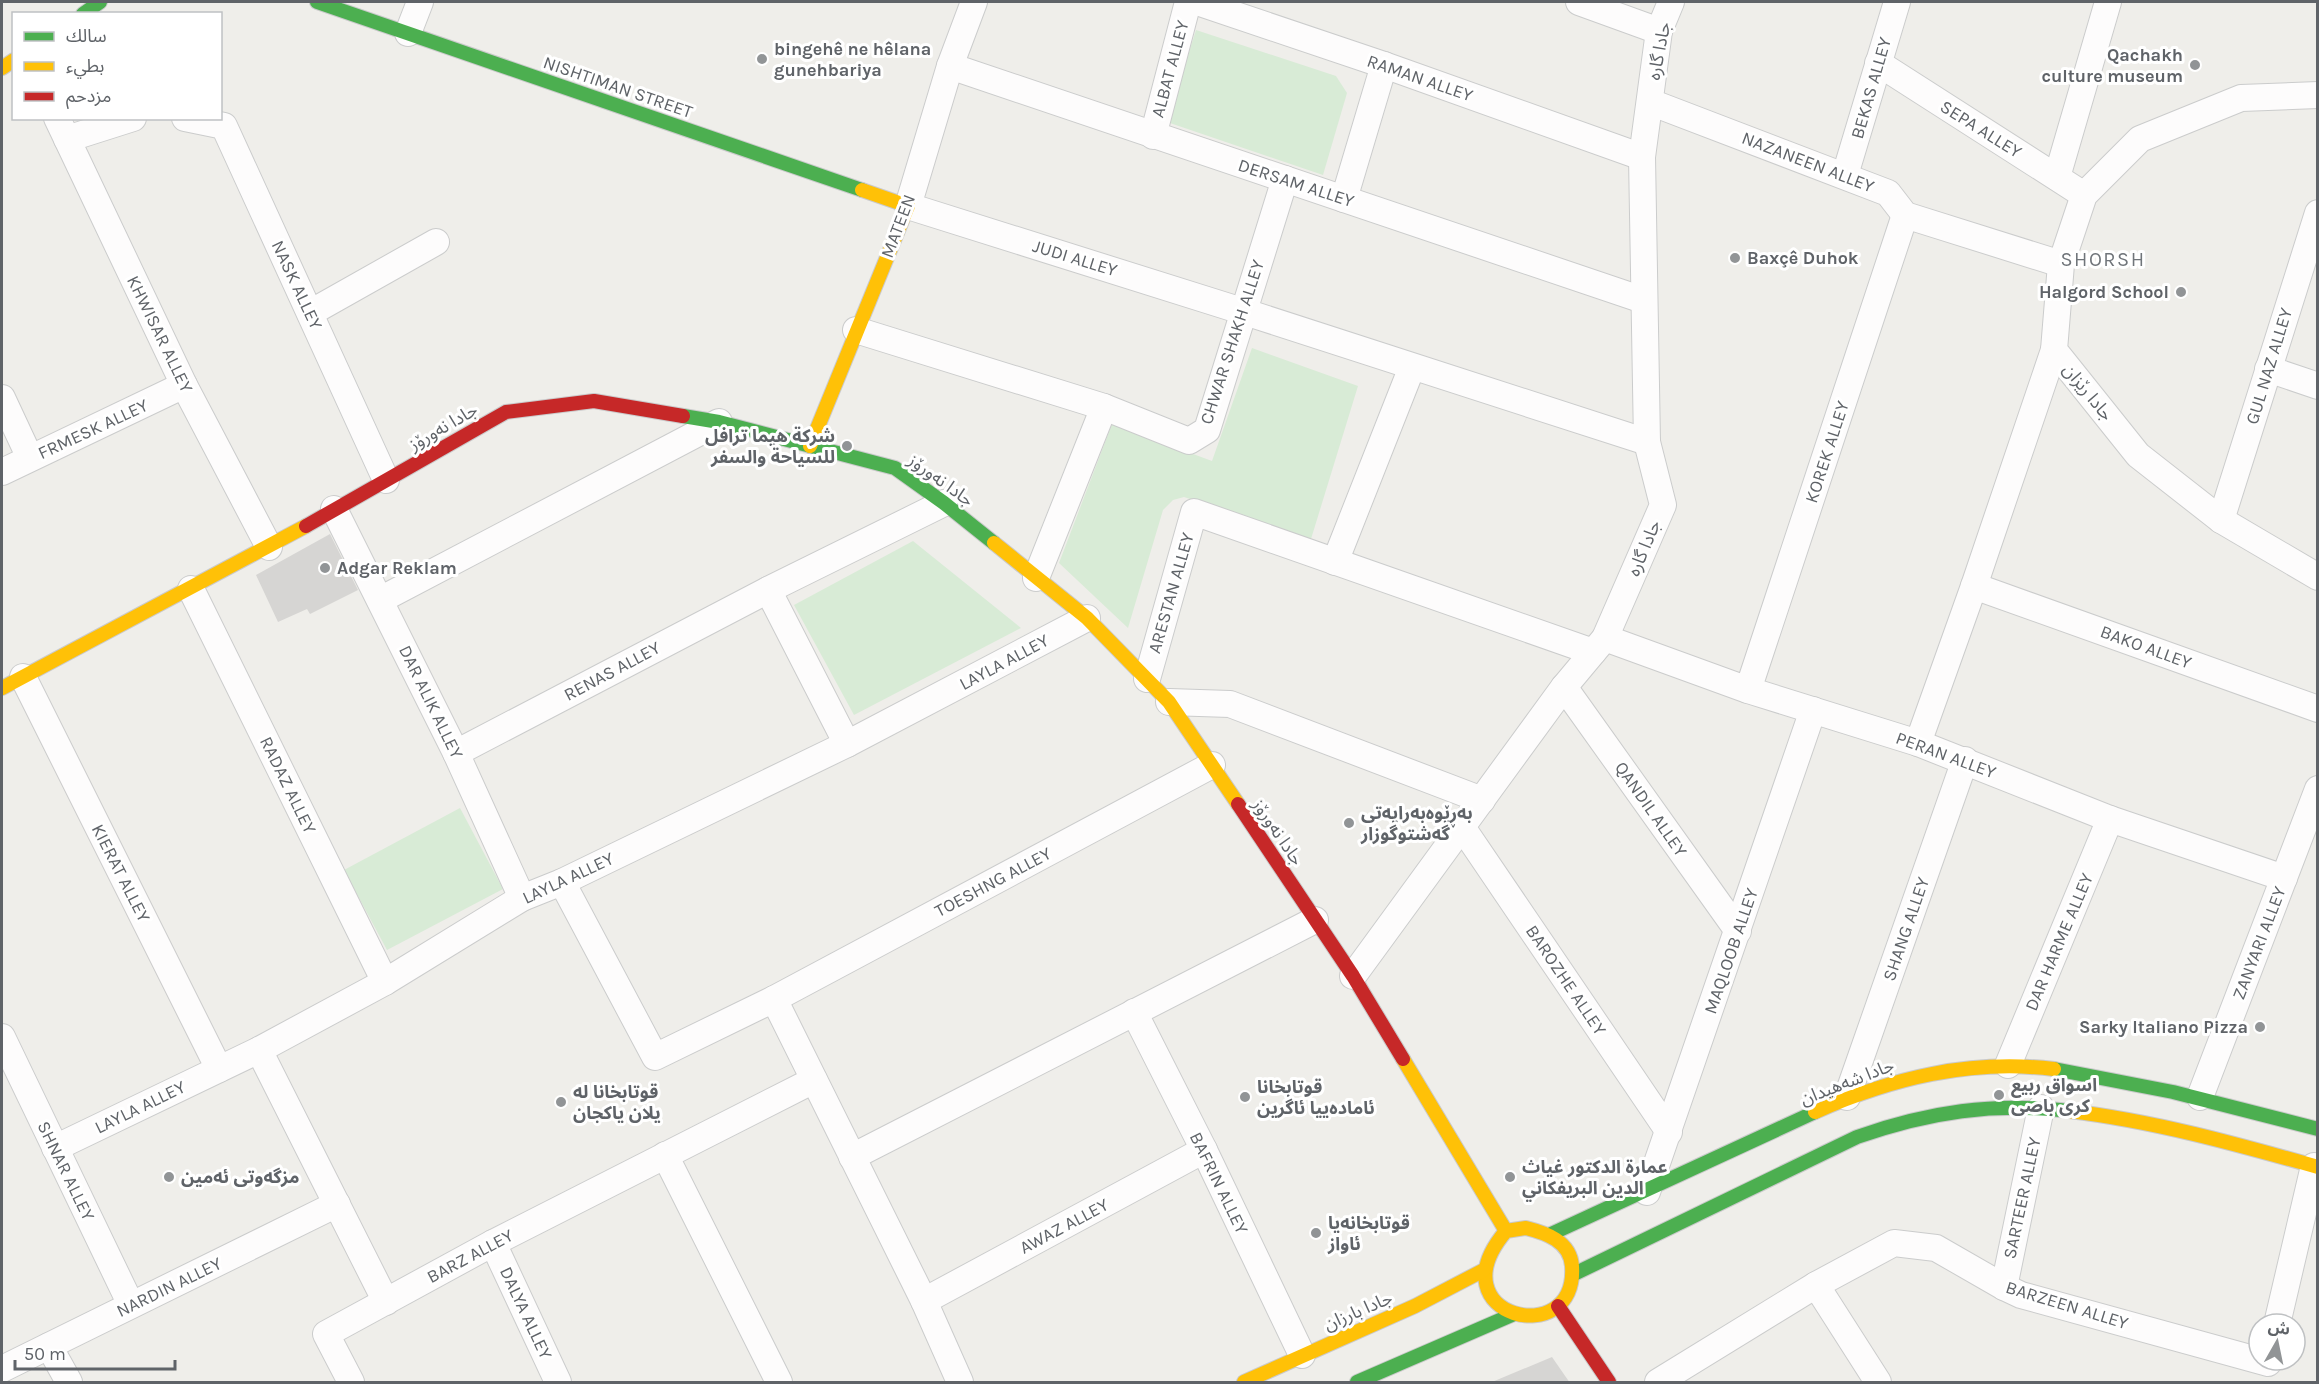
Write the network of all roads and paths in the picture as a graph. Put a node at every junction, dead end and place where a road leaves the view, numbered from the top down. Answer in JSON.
{"nodes":[{"id":1,"x":100,"y":2,"type":"edge"},
{"id":2,"x":317,"y":2,"type":"edge"},
{"id":3,"x":420,"y":2,"type":"edge"},
{"id":4,"x":974,"y":2,"type":"edge"},
{"id":5,"x":1188,"y":2,"type":"edge"},
{"id":6,"x":1197,"y":2,"type":"edge"},
{"id":7,"x":1579,"y":2,"type":"edge"},
{"id":8,"x":1671,"y":2,"type":"edge"},
{"id":9,"x":1897,"y":2,"type":"edge"},
{"id":10,"x":2108,"y":2,"type":"edge"},
{"id":11,"x":86,"y":12,"type":"edge"},
{"id":12,"x":1659,"y":31,"type":"junction"},
{"id":13,"x":408,"y":33,"type":"junction"},
{"id":14,"x":1878,"y":63,"type":"junction"},
{"id":15,"x":1384,"y":64,"type":"junction"},
{"id":16,"x":950,"y":66,"type":"junction"},
{"id":17,"x":2318,"y":95,"type":"edge"},
{"id":18,"x":1650,"y":102,"type":"junction"},
{"id":19,"x":120,"y":120,"type":"edge"},
{"id":20,"x":195,"y":120,"type":"edge"},
{"id":21,"x":62,"y":129,"type":"edge"},
{"id":22,"x":1153,"y":136,"type":"junction"},
{"id":23,"x":1642,"y":157,"type":"junction"},
{"id":24,"x":1845,"y":175,"type":"junction"},
{"id":25,"x":2057,"y":177,"type":"junction"},
{"id":26,"x":1285,"y":179,"type":"junction"},
{"id":27,"x":2084,"y":195,"type":"junction"},
{"id":28,"x":1344,"y":199,"type":"junction"},
{"id":29,"x":908,"y":206,"type":"junction"},
{"id":30,"x":2318,"y":213,"type":"edge"},
{"id":31,"x":1905,"y":214,"type":"junction"},
{"id":32,"x":436,"y":242,"type":"dead end"},
{"id":33,"x":2061,"y":264,"type":"junction"},
{"id":34,"x":1643,"y":300,"type":"junction"},
{"id":35,"x":1242,"y":311,"type":"junction"},
{"id":36,"x":310,"y":313,"type":"junction"},
{"id":37,"x":856,"y":330,"type":"junction"},
{"id":38,"x":2054,"y":350,"type":"junction"},
{"id":39,"x":1412,"y":367,"type":"junction"},
{"id":40,"x":2268,"y":369,"type":"junction"},
{"id":41,"x":184,"y":385,"type":"junction"},
{"id":42,"x":2318,"y":386,"type":"edge"},
{"id":43,"x":2,"y":398,"type":"edge"},
{"id":44,"x":1104,"y":407,"type":"junction"},
{"id":45,"x":719,"y":422,"type":"junction"},
{"id":46,"x":1647,"y":442,"type":"junction"},
{"id":47,"x":810,"y":446,"type":"junction"},
{"id":48,"x":30,"y":459,"type":"junction"},
{"id":49,"x":2,"y":472,"type":"edge"},
{"id":50,"x":386,"y":480,"type":"junction"},
{"id":51,"x":944,"y":503,"type":"junction"},
{"id":52,"x":334,"y":509,"type":"junction"},
{"id":53,"x":2221,"y":520,"type":"junction"},
{"id":54,"x":270,"y":547,"type":"junction"},
{"id":55,"x":1335,"y":562,"type":"junction"},
{"id":56,"x":2318,"y":577,"type":"edge"},
{"id":57,"x":1036,"y":578,"type":"junction"},
{"id":58,"x":1974,"y":586,"type":"junction"},
{"id":59,"x":191,"y":589,"type":"junction"},
{"id":60,"x":768,"y":590,"type":"junction"},
{"id":61,"x":380,"y":600,"type":"junction"},
{"id":62,"x":1087,"y":618,"type":"junction"},
{"id":63,"x":1599,"y":645,"type":"junction"},
{"id":64,"x":1147,"y":679,"type":"junction"},
{"id":65,"x":12,"y":683,"type":"edge"},
{"id":66,"x":1564,"y":687,"type":"junction"},
{"id":67,"x":1748,"y":690,"type":"junction"},
{"id":68,"x":1169,"y":702,"type":"junction"},
{"id":69,"x":2318,"y":709,"type":"edge"},
{"id":70,"x":1813,"y":710,"type":"junction"},
{"id":71,"x":1918,"y":743,"type":"junction"},
{"id":72,"x":847,"y":744,"type":"junction"},
{"id":73,"x":456,"y":753,"type":"junction"},
{"id":74,"x":1965,"y":760,"type":"junction"},
{"id":75,"x":1212,"y":765,"type":"junction"},
{"id":76,"x":2318,"y":789,"type":"edge"},
{"id":77,"x":1482,"y":800,"type":"junction"},
{"id":78,"x":2110,"y":819,"type":"junction"},
{"id":79,"x":1462,"y":827,"type":"junction"},
{"id":80,"x":2284,"y":878,"type":"junction"},
{"id":81,"x":562,"y":882,"type":"junction"},
{"id":82,"x":522,"y":898,"type":"junction"},
{"id":83,"x":1315,"y":920,"type":"junction"},
{"id":84,"x":1738,"y":931,"type":"junction"},
{"id":85,"x":1353,"y":976,"type":"junction"},
{"id":86,"x":385,"y":982,"type":"junction"},
{"id":87,"x":774,"y":999,"type":"junction"},
{"id":88,"x":1134,"y":1012,"type":"junction"},
{"id":89,"x":2,"y":1037,"type":"edge"},
{"id":90,"x":259,"y":1050,"type":"junction"},
{"id":91,"x":2008,"y":1065,"type":"junction"},
{"id":92,"x":219,"y":1069,"type":"junction"},
{"id":93,"x":814,"y":1080,"type":"junction"},
{"id":94,"x":1847,"y":1097,"type":"junction"},
{"id":95,"x":2200,"y":1097,"type":"junction"},
{"id":96,"x":2040,"y":1108,"type":"junction"},
{"id":97,"x":2318,"y":1129,"type":"edge"},
{"id":98,"x":1669,"y":1132,"type":"junction"},
{"id":99,"x":55,"y":1148,"type":"junction"},
{"id":100,"x":1204,"y":1150,"type":"junction"},
{"id":101,"x":664,"y":1155,"type":"junction"},
{"id":102,"x":852,"y":1157,"type":"junction"},
{"id":103,"x":2316,"y":1167,"type":"edge"},
{"id":104,"x":1647,"y":1192,"type":"junction"},
{"id":105,"x":337,"y":1204,"type":"junction"},
{"id":106,"x":1506,"y":1231,"type":"junction"},
{"id":107,"x":1551,"y":1234,"type":"junction"},
{"id":108,"x":493,"y":1243,"type":"junction"},
{"id":109,"x":1484,"y":1270,"type":"junction"},
{"id":110,"x":1574,"y":1274,"type":"junction"},
{"id":111,"x":1816,"y":1285,"type":"junction"},
{"id":112,"x":2004,"y":1287,"type":"junction"},
{"id":113,"x":924,"y":1301,"type":"junction"},
{"id":114,"x":386,"y":1302,"type":"junction"},
{"id":115,"x":131,"y":1305,"type":"junction"},
{"id":116,"x":1558,"y":1306,"type":"junction"},
{"id":117,"x":2280,"y":1312,"type":"edge"},
{"id":118,"x":1514,"y":1314,"type":"junction"},
{"id":119,"x":49,"y":1346,"type":"junction"},
{"id":120,"x":1302,"y":1355,"type":"junction"},
{"id":121,"x":2247,"y":1362,"type":"edge"},
{"id":122,"x":2,"y":1369,"type":"edge"},
{"id":123,"x":69,"y":1383,"type":"edge"},
{"id":124,"x":351,"y":1383,"type":"edge"},
{"id":125,"x":558,"y":1383,"type":"edge"},
{"id":126,"x":779,"y":1383,"type":"edge"},
{"id":127,"x":960,"y":1383,"type":"edge"},
{"id":128,"x":1244,"y":1383,"type":"edge"},
{"id":129,"x":1357,"y":1383,"type":"edge"},
{"id":130,"x":1609,"y":1383,"type":"edge"},
{"id":131,"x":1658,"y":1383,"type":"edge"},
{"id":132,"x":1878,"y":1383,"type":"edge"}],
"edges":[{"from":1,"to":11,"type":"street"},
{"from":2,"to":13,"type":"street","name":"NISHTIMAN STREET"},
{"from":3,"to":13,"type":"street"},
{"from":4,"to":16,"type":"street","name":"MATEEN"},
{"from":5,"to":22,"type":"street","name":"ALBAT ALLEY"},
{"from":6,"to":15,"type":"street","name":"RAMAN ALLEY"},
{"from":7,"to":12,"type":"street"},
{"from":8,"to":12,"type":"street","name":"جادا گارە"},
{"from":9,"to":14,"type":"street","name":"BEKAS ALLEY"},
{"from":10,"to":25,"type":"street"},
{"from":12,"to":18,"type":"street","name":"جادا گارە"},
{"from":13,"to":29,"type":"street","name":"NISHTIMAN STREET"},
{"from":14,"to":24,"type":"street","name":"BEKAS ALLEY"},
{"from":14,"to":25,"type":"street","name":"SEPA ALLEY"},
{"from":15,"to":23,"type":"street","name":"RAMAN ALLEY"},
{"from":15,"to":28,"type":"street"},
{"from":16,"to":22,"type":"street","name":"DERSAM ALLEY"},
{"from":16,"to":29,"type":"street","name":"MATEEN"},
{"from":17,"to":27,"type":"street","name":"جادا رێزان"},
{"from":18,"to":23,"type":"street","name":"جادا گارە"},
{"from":18,"to":24,"type":"street","name":"NAZANEEN ALLEY"},
{"from":19,"to":21,"type":"street"},
{"from":20,"to":36,"type":"street","name":"NASK ALLEY"},
{"from":21,"to":41,"type":"street","name":"KHWISAR ALLEY"},
{"from":22,"to":26,"type":"street","name":"DERSAM ALLEY"},
{"from":23,"to":34,"type":"street","name":"جادا گارە"},
{"from":24,"to":31,"type":"street","name":"NAZANEEN ALLEY"},
{"from":25,"to":27,"type":"street","name":"SEPA ALLEY"},
{"from":26,"to":28,"type":"street","name":"DERSAM ALLEY"},
{"from":26,"to":35,"type":"street","name":"CHWAR SHAKH ALLEY"},
{"from":27,"to":33,"type":"street","name":"جادا رێزان"},
{"from":28,"to":34,"type":"street","name":"DERSAM ALLEY"},
{"from":29,"to":35,"type":"street","name":"JUDI ALLEY"},
{"from":29,"to":37,"type":"street","name":"MATEEN"},
{"from":30,"to":40,"type":"street","name":"GUL NAZ ALLEY"},
{"from":31,"to":33,"type":"street"},
{"from":31,"to":67,"type":"street","name":"KOREK ALLEY"},
{"from":32,"to":36,"type":"street"},
{"from":33,"to":38,"type":"street","name":"جادا رێزان"},
{"from":34,"to":46,"type":"street","name":"جادا گارە"},
{"from":35,"to":39,"type":"street","name":"JUDI ALLEY"},
{"from":35,"to":44,"type":"street","name":"CHWAR SHAKH ALLEY"},
{"from":36,"to":50,"type":"street","name":"NASK ALLEY"},
{"from":37,"to":44,"type":"street"},
{"from":37,"to":47,"type":"street","name":"MATEEN"},
{"from":38,"to":53,"type":"street","name":"جادا رێزان"},
{"from":38,"to":58,"type":"street"},
{"from":39,"to":46,"type":"street","name":"JUDI ALLEY"},
{"from":39,"to":55,"type":"street"},
{"from":40,"to":42,"type":"street"},
{"from":40,"to":53,"type":"street","name":"GUL NAZ ALLEY"},
{"from":41,"to":48,"type":"street","name":"FRMESK ALLEY"},
{"from":41,"to":54,"type":"street","name":"KHWISAR ALLEY"},
{"from":43,"to":48,"type":"street"},
{"from":44,"to":57,"type":"street"},
{"from":45,"to":47,"type":"street","name":"جادا نەورۆز"},
{"from":45,"to":50,"type":"street","name":"جادا نەورۆز"},
{"from":45,"to":61,"type":"street"},
{"from":46,"to":63,"type":"street","name":"جادا گارە"},
{"from":47,"to":51,"type":"street","name":"جادا نەورۆز"},
{"from":48,"to":49,"type":"street","name":"FRMESK ALLEY"},
{"from":50,"to":52,"type":"street","name":"جادا نەورۆز"},
{"from":51,"to":57,"type":"street","name":"جادا نەورۆز"},
{"from":51,"to":60,"type":"street","name":"RENAS ALLEY"},
{"from":52,"to":54,"type":"street","name":"جادا نەورۆز"},
{"from":52,"to":61,"type":"street","name":"DAR ALIK ALLEY"},
{"from":53,"to":56,"type":"street","name":"جادا رێزان"},
{"from":54,"to":59,"type":"street","name":"جادا نەورۆز"},
{"from":55,"to":63,"type":"street","name":"ARESTAN ALLEY"},
{"from":55,"to":64,"type":"street","name":"ARESTAN ALLEY"},
{"from":57,"to":62,"type":"street","name":"جادا نەورۆز"},
{"from":58,"to":69,"type":"street","name":"BAKO ALLEY"},
{"from":58,"to":71,"type":"street"},
{"from":59,"to":65,"type":"street","name":"جادا نەورۆز"},
{"from":59,"to":86,"type":"street","name":"RADAZ ALLEY"},
{"from":60,"to":72,"type":"street"},
{"from":60,"to":73,"type":"street","name":"RENAS ALLEY"},
{"from":61,"to":73,"type":"street","name":"DAR ALIK ALLEY"},
{"from":62,"to":64,"type":"street","name":"جادا نەورۆز"},
{"from":62,"to":72,"type":"street","name":"LAYLA ALLEY"},
{"from":63,"to":66,"type":"street","name":"جادا گارە"},
{"from":63,"to":67,"type":"street","name":"PERAN ALLEY"},
{"from":64,"to":68,"type":"street","name":"جادا نەورۆز"},
{"from":65,"to":92,"type":"street","name":"KIERAT ALLEY"},
{"from":66,"to":77,"type":"street","name":"جادا گارە"},
{"from":66,"to":84,"type":"street","name":"QANDIL ALLEY"},
{"from":67,"to":70,"type":"street","name":"PERAN ALLEY"},
{"from":68,"to":75,"type":"street","name":"جادا نەورۆز"},
{"from":68,"to":77,"type":"street"},
{"from":70,"to":71,"type":"street","name":"PERAN ALLEY"},
{"from":70,"to":84,"type":"street","name":"MAQLOOB ALLEY"},
{"from":71,"to":74,"type":"street","name":"PERAN ALLEY"},
{"from":72,"to":81,"type":"street","name":"LAYLA ALLEY"},
{"from":73,"to":82,"type":"street","name":"DAR ALIK ALLEY"},
{"from":74,"to":78,"type":"street","name":"PERAN ALLEY"},
{"from":74,"to":94,"type":"street","name":"SHANG ALLEY"},
{"from":75,"to":83,"type":"street","name":"جادا نەورۆز"},
{"from":75,"to":87,"type":"street","name":"TOESHNG ALLEY"},
{"from":76,"to":80,"type":"street","name":"ZANYARI ALLEY"},
{"from":77,"to":79,"type":"street","name":"جادا گارە"},
{"from":78,"to":80,"type":"street","name":"PERAN ALLEY"},
{"from":78,"to":91,"type":"street","name":"DAR HARME ALLEY"},
{"from":79,"to":85,"type":"street","name":"جادا گارە"},
{"from":79,"to":98,"type":"street","name":"BAROZHE ALLEY"},
{"from":80,"to":95,"type":"street","name":"ZANYARI ALLEY"},
{"from":81,"to":82,"type":"street","name":"LAYLA ALLEY"},
{"from":81,"to":87,"type":"street","name":"TOESHNG ALLEY"},
{"from":82,"to":86,"type":"street","name":"LAYLA ALLEY"},
{"from":83,"to":85,"type":"street","name":"جادا نەورۆز"},
{"from":83,"to":88,"type":"street"},
{"from":84,"to":98,"type":"street","name":"MAQLOOB ALLEY"},
{"from":85,"to":106,"type":"street","name":"جادا نەورۆز"},
{"from":86,"to":90,"type":"street","name":"LAYLA ALLEY"},
{"from":87,"to":93,"type":"street"},
{"from":88,"to":100,"type":"street","name":"BAFRIN ALLEY"},
{"from":88,"to":102,"type":"street"},
{"from":89,"to":99,"type":"street","name":"SHNAR ALLEY"},
{"from":90,"to":92,"type":"street","name":"LAYLA ALLEY"},
{"from":90,"to":105,"type":"street"},
{"from":91,"to":94,"type":"street","name":"جادا شەهیدان"},
{"from":91,"to":95,"type":"street","name":"جادا شەهیدان"},
{"from":92,"to":99,"type":"street","name":"LAYLA ALLEY"},
{"from":93,"to":101,"type":"street","name":"BARZ ALLEY"},
{"from":93,"to":102,"type":"street"},
{"from":94,"to":104,"type":"street","name":"جادا شەهیدان"},
{"from":95,"to":97,"type":"street","name":"جادا شەهیدان"},
{"from":96,"to":103,"type":"street"},
{"from":96,"to":110,"type":"street"},
{"from":96,"to":112,"type":"street","name":"SARTEER ALLEY"},
{"from":98,"to":104,"type":"street","name":"MAQLOOB ALLEY"},
{"from":99,"to":115,"type":"street","name":"SHNAR ALLEY"},
{"from":100,"to":113,"type":"street","name":"AWAZ ALLEY"},
{"from":100,"to":120,"type":"street","name":"BAFRIN ALLEY"},
{"from":101,"to":108,"type":"street","name":"BARZ ALLEY"},
{"from":101,"to":126,"type":"street"},
{"from":102,"to":113,"type":"street"},
{"from":103,"to":117,"type":"street"},
{"from":104,"to":107,"type":"street","name":"جادا شەهیدان"},
{"from":105,"to":114,"type":"street"},
{"from":105,"to":115,"type":"street","name":"NARDIN ALLEY"},
{"from":106,"to":107,"type":"street"},
{"from":106,"to":109,"type":"street"},
{"from":107,"to":110,"type":"street"},
{"from":108,"to":114,"type":"street","name":"BARZ ALLEY"},
{"from":108,"to":125,"type":"street","name":"DALYA ALLEY"},
{"from":109,"to":118,"type":"street"},
{"from":109,"to":120,"type":"street","name":"جادا بارزان"},
{"from":110,"to":116,"type":"street"},
{"from":111,"to":112,"type":"street","name":"BARZEEN ALLEY"},
{"from":111,"to":131,"type":"street","name":"BARZEEN ALLEY"},
{"from":111,"to":132,"type":"street"},
{"from":112,"to":121,"type":"street","name":"BARZEEN ALLEY"},
{"from":113,"to":127,"type":"street"},
{"from":114,"to":124,"type":"street","name":"BARZ ALLEY"},
{"from":115,"to":119,"type":"street","name":"NARDIN ALLEY"},
{"from":116,"to":118,"type":"street"},
{"from":116,"to":130,"type":"street"},
{"from":118,"to":129,"type":"street"},
{"from":119,"to":122,"type":"street","name":"NARDIN ALLEY"},
{"from":119,"to":123,"type":"street"},
{"from":120,"to":128,"type":"street","name":"جادا بارزان"}]}
